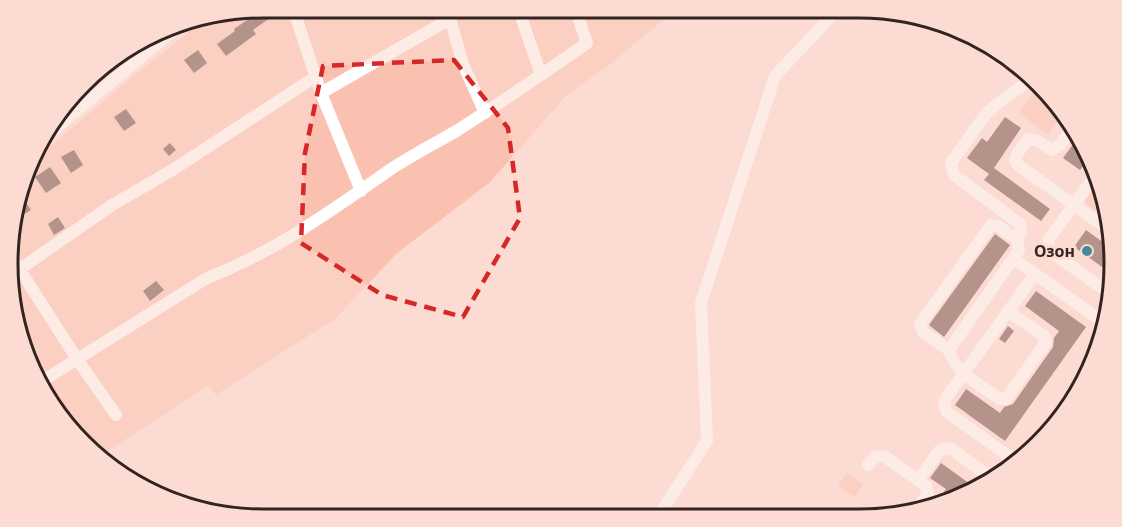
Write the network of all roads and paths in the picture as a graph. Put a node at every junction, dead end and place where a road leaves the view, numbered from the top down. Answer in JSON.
{"nodes":[{"id":1,"x":296,"y":18,"type":"edge"},
{"id":2,"x":442,"y":18,"type":"edge"},
{"id":3,"x":449,"y":18,"type":"edge"},
{"id":4,"x":521,"y":18,"type":"edge"},
{"id":5,"x":578,"y":18,"type":"edge"},
{"id":6,"x":830,"y":18,"type":"edge"},
{"id":7,"x":161,"y":40,"type":"edge"},
{"id":8,"x":541,"y":75,"type":"junction"},
{"id":9,"x":315,"y":77,"type":"junction"},
{"id":10,"x":1025,"y":84,"type":"edge"},
{"id":11,"x":321,"y":93,"type":"junction"},
{"id":12,"x":485,"y":113,"type":"junction"},
{"id":13,"x":62,"y":123,"type":"edge"},
{"id":14,"x":1067,"y":135,"type":"edge"},
{"id":15,"x":1090,"y":182,"type":"edge"},
{"id":16,"x":361,"y":191,"type":"junction"},
{"id":17,"x":1074,"y":205,"type":"junction"},
{"id":18,"x":1101,"y":224,"type":"edge"},
{"id":19,"x":1017,"y":239,"type":"junction"},
{"id":20,"x":1014,"y":259,"type":"junction"},
{"id":21,"x":18,"y":270,"type":"edge"},
{"id":22,"x":1035,"y":274,"type":"junction"},
{"id":23,"x":19,"y":277,"type":"edge"},
{"id":24,"x":1103,"y":287,"type":"edge"},
{"id":25,"x":1008,"y":311,"type":"junction"},
{"id":26,"x":1098,"y":318,"type":"edge"},
{"id":27,"x":949,"y":350,"type":"junction"},
{"id":28,"x":77,"y":359,"type":"junction"},
{"id":29,"x":964,"y":373,"type":"junction"},
{"id":30,"x":47,"y":378,"type":"edge"},
{"id":31,"x":116,"y":415,"type":"dead end"},
{"id":32,"x":1009,"y":457,"type":"edge"},
{"id":33,"x":868,"y":465,"type":"dead end"},
{"id":34,"x":985,"y":474,"type":"edge"},
{"id":35,"x":918,"y":480,"type":"junction"},
{"id":36,"x":923,"y":501,"type":"edge"},
{"id":37,"x":663,"y":509,"type":"edge"}],
"edges":[{"from":1,"to":9,"type":"street"},
{"from":2,"to":11,"type":"street"},
{"from":3,"to":12,"type":"street"},
{"from":4,"to":8,"type":"street"},
{"from":5,"to":8,"type":"street"},
{"from":6,"to":37,"type":"street"},
{"from":7,"to":13,"type":"street"},
{"from":8,"to":12,"type":"street"},
{"from":9,"to":11,"type":"street"},
{"from":9,"to":21,"type":"street"},
{"from":10,"to":19,"type":"street"},
{"from":11,"to":16,"type":"street"},
{"from":12,"to":16,"type":"street"},
{"from":14,"to":17,"type":"street"},
{"from":15,"to":17,"type":"street"},
{"from":16,"to":28,"type":"street"},
{"from":17,"to":18,"type":"street"},
{"from":17,"to":24,"type":"street"},
{"from":19,"to":20,"type":"street"},
{"from":19,"to":27,"type":"street"},
{"from":20,"to":22,"type":"street"},
{"from":20,"to":27,"type":"street"},
{"from":22,"to":25,"type":"street"},
{"from":22,"to":26,"type":"street"},
{"from":23,"to":28,"type":"street"},
{"from":25,"to":29,"type":"street"},
{"from":25,"to":29,"type":"street"},
{"from":27,"to":29,"type":"street"},
{"from":28,"to":30,"type":"street"},
{"from":28,"to":31,"type":"street"},
{"from":29,"to":32,"type":"street"},
{"from":33,"to":35,"type":"street"},
{"from":34,"to":35,"type":"street"},
{"from":35,"to":36,"type":"street"}]}
